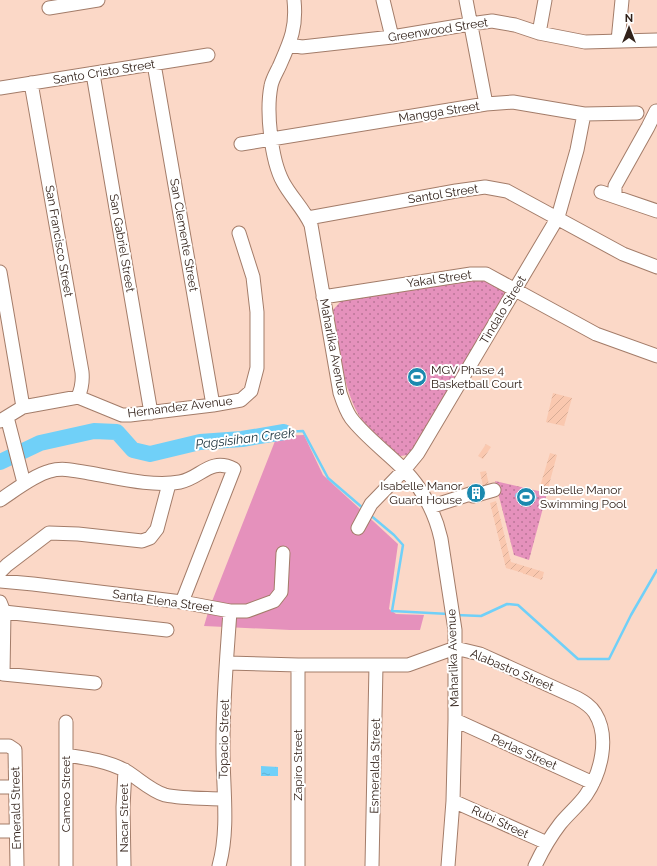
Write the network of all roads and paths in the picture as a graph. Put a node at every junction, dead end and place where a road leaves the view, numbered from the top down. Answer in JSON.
{"nodes":[{"id":1,"x":294,"y":0,"type":"edge"},
{"id":2,"x":383,"y":0,"type":"edge"},
{"id":3,"x":466,"y":0,"type":"edge"},
{"id":4,"x":545,"y":0,"type":"edge"},
{"id":5,"x":622,"y":0,"type":"edge"},
{"id":6,"x":89,"y":1,"type":"edge"},
{"id":7,"x":49,"y":8,"type":"dead end"},
{"id":8,"x":470,"y":24,"type":"junction"},
{"id":9,"x":539,"y":33,"type":"junction"},
{"id":10,"x":392,"y":37,"type":"junction"},
{"id":11,"x":657,"y":40,"type":"edge"},
{"id":12,"x":618,"y":41,"type":"junction"},
{"id":13,"x":289,"y":45,"type":"junction"},
{"id":14,"x":208,"y":55,"type":"dead end"},
{"id":15,"x":154,"y":64,"type":"junction"},
{"id":16,"x":93,"y":74,"type":"junction"},
{"id":17,"x":31,"y":84,"type":"junction"},
{"id":18,"x":0,"y":88,"type":"edge"},
{"id":19,"x":486,"y":104,"type":"junction"},
{"id":20,"x":649,"y":112,"type":"edge"},
{"id":21,"x":584,"y":114,"type":"junction"},
{"id":22,"x":271,"y":139,"type":"junction"},
{"id":23,"x":241,"y":144,"type":"dead end"},
{"id":24,"x":601,"y":192,"type":"dead end"},
{"id":25,"x":615,"y":196,"type":"junction"},
{"id":26,"x":657,"y":211,"type":"edge"},
{"id":27,"x":558,"y":217,"type":"junction"},
{"id":28,"x":308,"y":218,"type":"junction"},
{"id":29,"x":239,"y":233,"type":"dead end"},
{"id":30,"x":657,"y":268,"type":"edge"},
{"id":31,"x":0,"y":272,"type":"edge"},
{"id":32,"x":516,"y":289,"type":"junction"},
{"id":33,"x":323,"y":297,"type":"junction"},
{"id":34,"x":657,"y":356,"type":"edge"},
{"id":35,"x":78,"y":397,"type":"junction"},
{"id":36,"x":213,"y":405,"type":"junction"},
{"id":37,"x":23,"y":407,"type":"junction"},
{"id":38,"x":151,"y":413,"type":"junction"},
{"id":39,"x":3,"y":419,"type":"edge"},
{"id":40,"x":404,"y":470,"type":"junction"},
{"id":41,"x":24,"y":484,"type":"junction"},
{"id":42,"x":169,"y":484,"type":"junction"},
{"id":43,"x":493,"y":488,"type":"dead end"},
{"id":44,"x":0,"y":500,"type":"edge"},
{"id":45,"x":430,"y":507,"type":"junction"},
{"id":46,"x":358,"y":528,"type":"dead end"},
{"id":47,"x":283,"y":553,"type":"dead end"},
{"id":48,"x":0,"y":572,"type":"edge"},
{"id":49,"x":0,"y":581,"type":"edge"},
{"id":50,"x":182,"y":602,"type":"junction"},
{"id":51,"x":2,"y":607,"type":"edge"},
{"id":52,"x":230,"y":616,"type":"junction"},
{"id":53,"x":167,"y":630,"type":"dead end"},
{"id":54,"x":2,"y":631,"type":"edge"},
{"id":55,"x":455,"y":648,"type":"junction"},
{"id":56,"x":227,"y":663,"type":"junction"},
{"id":57,"x":298,"y":665,"type":"junction"},
{"id":58,"x":376,"y":665,"type":"junction"},
{"id":59,"x":95,"y":683,"type":"dead end"},
{"id":60,"x":455,"y":720,"type":"junction"},
{"id":61,"x":66,"y":722,"type":"dead end"},
{"id":62,"x":0,"y":746,"type":"edge"},
{"id":63,"x":66,"y":755,"type":"junction"},
{"id":64,"x":125,"y":770,"type":"junction"},
{"id":65,"x":593,"y":783,"type":"junction"},
{"id":66,"x":0,"y":787,"type":"edge"},
{"id":67,"x":15,"y":787,"type":"junction"},
{"id":68,"x":224,"y":799,"type":"junction"},
{"id":69,"x":453,"y":800,"type":"junction"},
{"id":70,"x":16,"y":830,"type":"junction"},
{"id":71,"x":0,"y":831,"type":"edge"},
{"id":72,"x":546,"y":844,"type":"junction"},
{"id":73,"x":17,"y":866,"type":"edge"},
{"id":74,"x":66,"y":866,"type":"edge"},
{"id":75,"x":124,"y":866,"type":"edge"},
{"id":76,"x":219,"y":866,"type":"edge"},
{"id":77,"x":298,"y":866,"type":"edge"},
{"id":78,"x":372,"y":866,"type":"edge"},
{"id":79,"x":448,"y":866,"type":"edge"},
{"id":80,"x":535,"y":866,"type":"edge"}],
"edges":[{"from":1,"to":13,"type":"street","name":"Maharlika Avenue"},
{"from":2,"to":10,"type":"street"},
{"from":3,"to":8,"type":"street"},
{"from":4,"to":9,"type":"street"},
{"from":5,"to":12,"type":"street"},
{"from":6,"to":7,"type":"street"},
{"from":8,"to":9,"type":"street","name":"Greenwood Street"},
{"from":8,"to":10,"type":"street","name":"Greenwood Street"},
{"from":8,"to":19,"type":"street"},
{"from":9,"to":12,"type":"street","name":"Greenwood Street"},
{"from":10,"to":13,"type":"street","name":"Greenwood Street"},
{"from":11,"to":12,"type":"street","name":"Greenwood Street"},
{"from":13,"to":22,"type":"street","name":"Maharlika Avenue"},
{"from":14,"to":15,"type":"street","name":"Santo Cristo Street"},
{"from":15,"to":16,"type":"street","name":"Santo Cristo Street"},
{"from":15,"to":36,"type":"street","name":"San Clemente Street"},
{"from":16,"to":17,"type":"street","name":"Santo Cristo Street"},
{"from":16,"to":38,"type":"street","name":"San Gabriel Street"},
{"from":17,"to":18,"type":"street","name":"Santo Cristo Street"},
{"from":17,"to":35,"type":"street","name":"San Francisco Street"},
{"from":19,"to":21,"type":"street","name":"Mangga Street"},
{"from":19,"to":22,"type":"street","name":"Mangga Street"},
{"from":20,"to":21,"type":"street","name":"Mangga Street"},
{"from":20,"to":25,"type":"street"},
{"from":21,"to":27,"type":"street","name":"Tindalo Street"},
{"from":22,"to":23,"type":"street","name":"Mangga Street"},
{"from":22,"to":28,"type":"street","name":"Maharlika Avenue"},
{"from":24,"to":25,"type":"street"},
{"from":25,"to":26,"type":"street"},
{"from":27,"to":28,"type":"street","name":"Santol Street"},
{"from":27,"to":30,"type":"street","name":"Santol Street"},
{"from":27,"to":32,"type":"street","name":"Tindalo Street"},
{"from":28,"to":33,"type":"street","name":"Maharlika Avenue"},
{"from":29,"to":36,"type":"street","name":"Hernandez Avenue"},
{"from":31,"to":37,"type":"street"},
{"from":32,"to":33,"type":"street","name":"Yakal Street"},
{"from":32,"to":34,"type":"street","name":"Yakal Street"},
{"from":32,"to":40,"type":"street","name":"Tindalo Street"},
{"from":33,"to":40,"type":"street","name":"Maharlika Avenue"},
{"from":35,"to":37,"type":"street"},
{"from":35,"to":38,"type":"street","name":"Hernandez Avenue"},
{"from":36,"to":38,"type":"street","name":"Hernandez Avenue"},
{"from":37,"to":39,"type":"street"},
{"from":39,"to":41,"type":"street"},
{"from":40,"to":45,"type":"street","name":"Maharlika Avenue"},
{"from":40,"to":46,"type":"street","name":"Tindalo Street"},
{"from":41,"to":42,"type":"street"},
{"from":41,"to":44,"type":"street"},
{"from":42,"to":48,"type":"street"},
{"from":42,"to":50,"type":"street"},
{"from":43,"to":45,"type":"street"},
{"from":45,"to":55,"type":"street","name":"Maharlika Avenue"},
{"from":47,"to":52,"type":"street","name":"Santa Elena Street"},
{"from":49,"to":50,"type":"street","name":"Santa Elena Street"},
{"from":50,"to":52,"type":"street","name":"Santa Elena Street"},
{"from":51,"to":53,"type":"street"},
{"from":51,"to":54,"type":"street"},
{"from":52,"to":56,"type":"street","name":"Topacio Street"},
{"from":54,"to":59,"type":"street"},
{"from":55,"to":58,"type":"street","name":"Alabastro Street"},
{"from":55,"to":60,"type":"street","name":"Maharlika Avenue"},
{"from":55,"to":65,"type":"street","name":"Alabastro Street"},
{"from":56,"to":57,"type":"street","name":"Alabastro Street"},
{"from":56,"to":68,"type":"street","name":"Topacio Street"},
{"from":57,"to":58,"type":"street","name":"Alabastro Street"},
{"from":57,"to":77,"type":"street","name":"Zapiro Street"},
{"from":58,"to":78,"type":"street","name":"Esmeralda Street"},
{"from":60,"to":65,"type":"street","name":"Perlas Street"},
{"from":60,"to":69,"type":"street","name":"Maharlika Avenue"},
{"from":61,"to":63,"type":"street","name":"Cameo Street"},
{"from":62,"to":67,"type":"street","name":"Emerald Street"},
{"from":63,"to":64,"type":"street"},
{"from":63,"to":74,"type":"street","name":"Cameo Street"},
{"from":64,"to":68,"type":"street"},
{"from":64,"to":75,"type":"street","name":"Nacar Street"},
{"from":65,"to":72,"type":"street","name":"Alabastro Street"},
{"from":66,"to":67,"type":"street"},
{"from":67,"to":70,"type":"street","name":"Emerald Street"},
{"from":68,"to":76,"type":"street","name":"Topacio Street"},
{"from":69,"to":72,"type":"street","name":"Rubi Street"},
{"from":69,"to":79,"type":"street","name":"Maharlika Avenue"},
{"from":70,"to":71,"type":"street"},
{"from":70,"to":73,"type":"street","name":"Emerald Street"},
{"from":72,"to":80,"type":"street","name":"Alabastro Street"}]}
